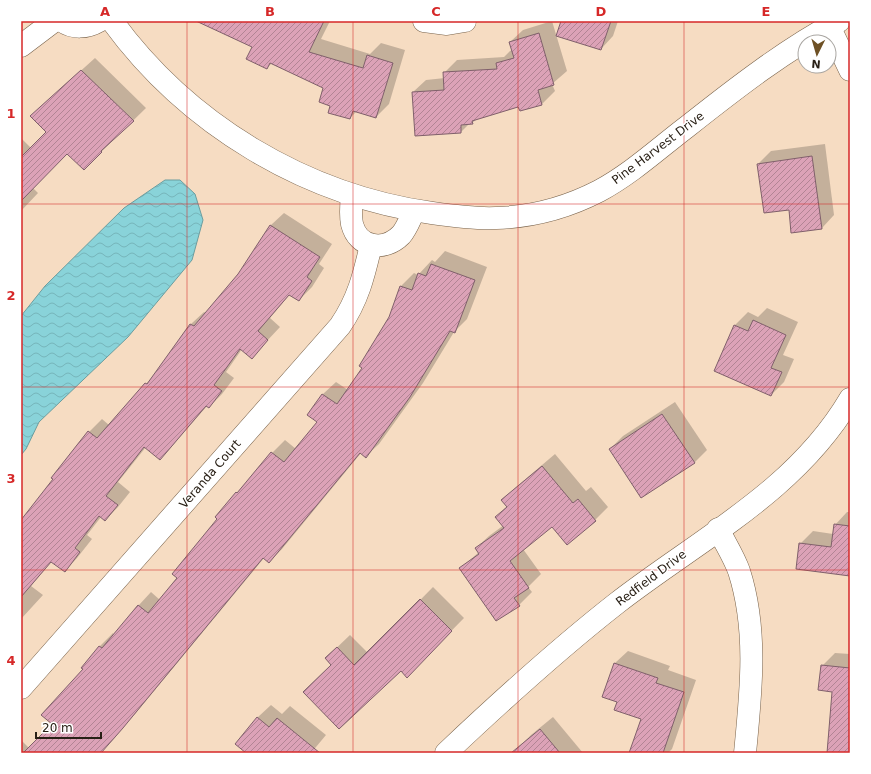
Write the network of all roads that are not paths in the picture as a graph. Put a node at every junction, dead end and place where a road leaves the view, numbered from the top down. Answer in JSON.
{"nodes":[{"id":1,"x":54,"y":21,"type":"edge"},
{"id":2,"x":62,"y":21,"type":"edge"},
{"id":3,"x":99,"y":21,"type":"edge"},
{"id":4,"x":112,"y":21,"type":"edge"},
{"id":5,"x":424,"y":21,"type":"edge"},
{"id":6,"x":466,"y":21,"type":"edge"},
{"id":7,"x":834,"y":24,"type":"edge"},
{"id":8,"x":21,"y":46,"type":"edge"},
{"id":9,"x":850,"y":70,"type":"edge"},
{"id":10,"x":352,"y":196,"type":"junction"},
{"id":11,"x":414,"y":210,"type":"junction"},
{"id":12,"x":371,"y":245,"type":"junction"},
{"id":13,"x":850,"y":399,"type":"edge"},
{"id":14,"x":718,"y":530,"type":"junction"},
{"id":15,"x":21,"y":688,"type":"edge"},
{"id":16,"x":446,"y":753,"type":"edge"},
{"id":17,"x":745,"y":753,"type":"edge"}],
"edges":[{"from":1,"to":8,"type":"street"},
{"from":2,"to":3,"type":"street"},
{"from":4,"to":10,"type":"street","name":"Pine Harvest Drive"},
{"from":5,"to":6,"type":"street"},
{"from":7,"to":9,"type":"street"},
{"from":7,"to":11,"type":"street","name":"Pine Harvest Drive"},
{"from":10,"to":11,"type":"street","name":"Pine Harvest Drive"},
{"from":10,"to":12,"type":"street"},
{"from":11,"to":12,"type":"street"},
{"from":12,"to":15,"type":"street","name":"Veranda Court"},
{"from":13,"to":14,"type":"street","name":"Redfield Drive"},
{"from":14,"to":16,"type":"street","name":"Redfield Drive"},
{"from":14,"to":17,"type":"street"}]}
